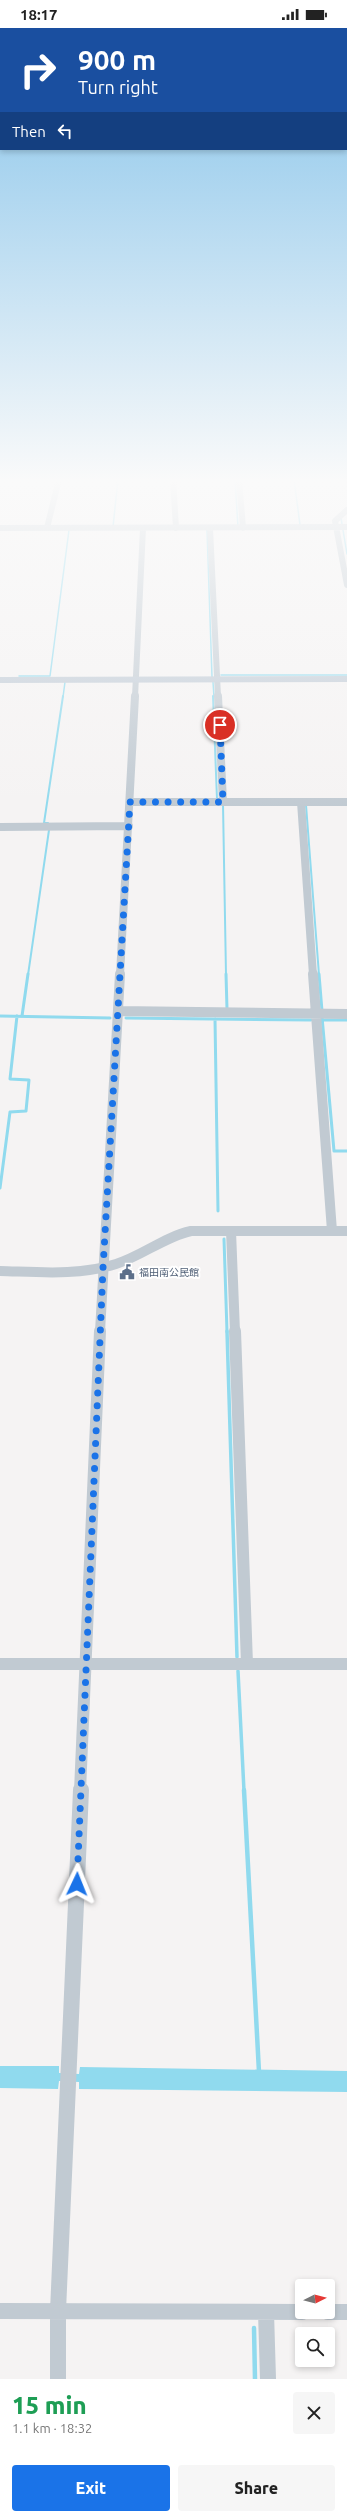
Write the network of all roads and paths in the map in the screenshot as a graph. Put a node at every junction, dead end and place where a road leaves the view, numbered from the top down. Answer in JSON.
{"nodes":[{"id":1,"x":140,"y":589,"type":"edge"},
{"id":2,"x":213,"y":589,"type":"edge"},
{"id":3,"x":136,"y":679,"type":"junction"},
{"id":4,"x":217,"y":679,"type":"junction"},
{"id":5,"x":347,"y":679,"type":"edge"},
{"id":6,"x":0,"y":680,"type":"edge"},
{"id":7,"x":130,"y":802,"type":"junction"},
{"id":8,"x":223,"y":802,"type":"junction"},
{"id":9,"x":301,"y":802,"type":"junction"},
{"id":10,"x":347,"y":802,"type":"edge"},
{"id":11,"x":128,"y":826,"type":"junction"},
{"id":12,"x":0,"y":827,"type":"edge"},
{"id":13,"x":118,"y":1011,"type":"junction"},
{"id":14,"x":316,"y":1014,"type":"junction"},
{"id":15,"x":347,"y":1014,"type":"edge"},
{"id":16,"x":231,"y":1231,"type":"junction"},
{"id":17,"x":332,"y":1231,"type":"junction"},
{"id":18,"x":347,"y":1231,"type":"edge"},
{"id":19,"x":103,"y":1268,"type":"junction"},
{"id":20,"x":0,"y":1271,"type":"edge"},
{"id":21,"x":0,"y":1664,"type":"edge"},
{"id":22,"x":87,"y":1664,"type":"junction"},
{"id":23,"x":247,"y":1664,"type":"junction"},
{"id":24,"x":347,"y":1664,"type":"edge"},
{"id":25,"x":0,"y":2311,"type":"edge"},
{"id":26,"x":58,"y":2311,"type":"junction"},
{"id":27,"x":266,"y":2312,"type":"junction"},
{"id":28,"x":295,"y":2312,"type":"edge"},
{"id":29,"x":335,"y":2312,"type":"edge"},
{"id":30,"x":347,"y":2312,"type":"edge"},
{"id":31,"x":58,"y":2379,"type":"edge"},
{"id":32,"x":268,"y":2379,"type":"edge"}],
"edges":[{"from":1,"to":3,"type":"street"},
{"from":2,"to":4,"type":"street"},
{"from":3,"to":4,"type":"street"},
{"from":3,"to":6,"type":"street"},
{"from":3,"to":7,"type":"street"},
{"from":4,"to":5,"type":"street"},
{"from":4,"to":8,"type":"street"},
{"from":7,"to":8,"type":"street"},
{"from":7,"to":11,"type":"street"},
{"from":8,"to":9,"type":"street"},
{"from":9,"to":10,"type":"street"},
{"from":9,"to":14,"type":"street"},
{"from":11,"to":12,"type":"street"},
{"from":11,"to":13,"type":"street"},
{"from":13,"to":14,"type":"street"},
{"from":13,"to":19,"type":"street"},
{"from":14,"to":15,"type":"street"},
{"from":14,"to":17,"type":"street"},
{"from":16,"to":17,"type":"street"},
{"from":16,"to":19,"type":"street"},
{"from":16,"to":23,"type":"street"},
{"from":17,"to":18,"type":"street"},
{"from":19,"to":20,"type":"street"},
{"from":19,"to":22,"type":"street"},
{"from":21,"to":22,"type":"street"},
{"from":22,"to":23,"type":"street"},
{"from":22,"to":26,"type":"street"},
{"from":23,"to":24,"type":"street"},
{"from":25,"to":26,"type":"street"},
{"from":26,"to":27,"type":"street"},
{"from":26,"to":31,"type":"street"},
{"from":27,"to":28,"type":"street"},
{"from":27,"to":32,"type":"street"},
{"from":29,"to":30,"type":"street"}]}
